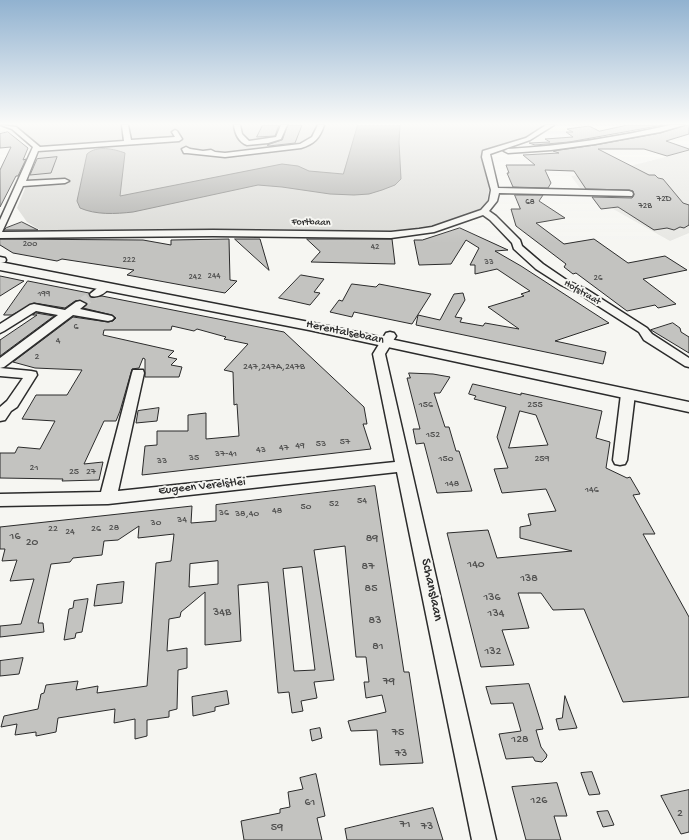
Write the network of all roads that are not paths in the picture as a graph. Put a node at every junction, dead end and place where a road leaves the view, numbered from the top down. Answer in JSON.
{"nodes":[{"id":1,"x":29,"y":164,"type":"edge"},
{"id":2,"x":488,"y":164,"type":"edge"},
{"id":3,"x":65,"y":181,"type":"dead end"},
{"id":4,"x":20,"y":184,"type":"junction"},
{"id":5,"x":494,"y":190,"type":"junction"},
{"id":6,"x":629,"y":194,"type":"dead end"},
{"id":7,"x":484,"y":212,"type":"junction"},
{"id":8,"x":0,"y":230,"type":"edge"},
{"id":9,"x":0,"y":235,"type":"edge"},
{"id":10,"x":0,"y":262,"type":"edge"},
{"id":11,"x":73,"y":310,"type":"junction"},
{"id":12,"x":108,"y":318,"type":"dead end"},
{"id":13,"x":0,"y":329,"type":"edge"},
{"id":14,"x":388,"y":339,"type":"junction"},
{"id":15,"x":689,"y":363,"type":"edge"},
{"id":16,"x":0,"y":364,"type":"edge"},
{"id":17,"x":0,"y":372,"type":"edge"},
{"id":18,"x":138,"y":373,"type":"dead end"},
{"id":19,"x":628,"y":394,"type":"junction"},
{"id":20,"x":689,"y":399,"type":"edge"},
{"id":21,"x":689,"y":407,"type":"edge"},
{"id":22,"x":2,"y":411,"type":"edge"},
{"id":23,"x":620,"y":460,"type":"dead end"},
{"id":24,"x":404,"y":466,"type":"junction"},
{"id":25,"x":108,"y":498,"type":"junction"},
{"id":26,"x":0,"y":500,"type":"edge"},
{"id":27,"x":484,"y":840,"type":"edge"}],
"edges":[{"from":1,"to":4,"type":"street"},
{"from":2,"to":5,"type":"street"},
{"from":3,"to":4,"type":"street"},
{"from":4,"to":8,"type":"street"},
{"from":5,"to":6,"type":"street"},
{"from":5,"to":7,"type":"street"},
{"from":7,"to":9,"type":"street","name":"Fortbaan"},
{"from":7,"to":15,"type":"street","name":"Hofstraat"},
{"from":10,"to":14,"type":"main road","name":"Herentalsebaan"},
{"from":10,"to":14,"type":"main road","name":"Herentalsebaan"},
{"from":11,"to":12,"type":"street"},
{"from":11,"to":13,"type":"street"},
{"from":11,"to":16,"type":"street"},
{"from":14,"to":19,"type":"main road","name":"Herentalsebaan"},
{"from":14,"to":20,"type":"main road","name":"Herentalsebaan"},
{"from":14,"to":24,"type":"street","name":"Schanslaan"},
{"from":17,"to":22,"type":"street"},
{"from":18,"to":25,"type":"street"},
{"from":19,"to":21,"type":"main road","name":"Herentalsebaan"},
{"from":19,"to":23,"type":"street"},
{"from":24,"to":25,"type":"street","name":"Eugeen Verelstlei"},
{"from":24,"to":27,"type":"street","name":"Schanslaan"},
{"from":25,"to":26,"type":"street","name":"Eugeen Verelstlei"}]}
